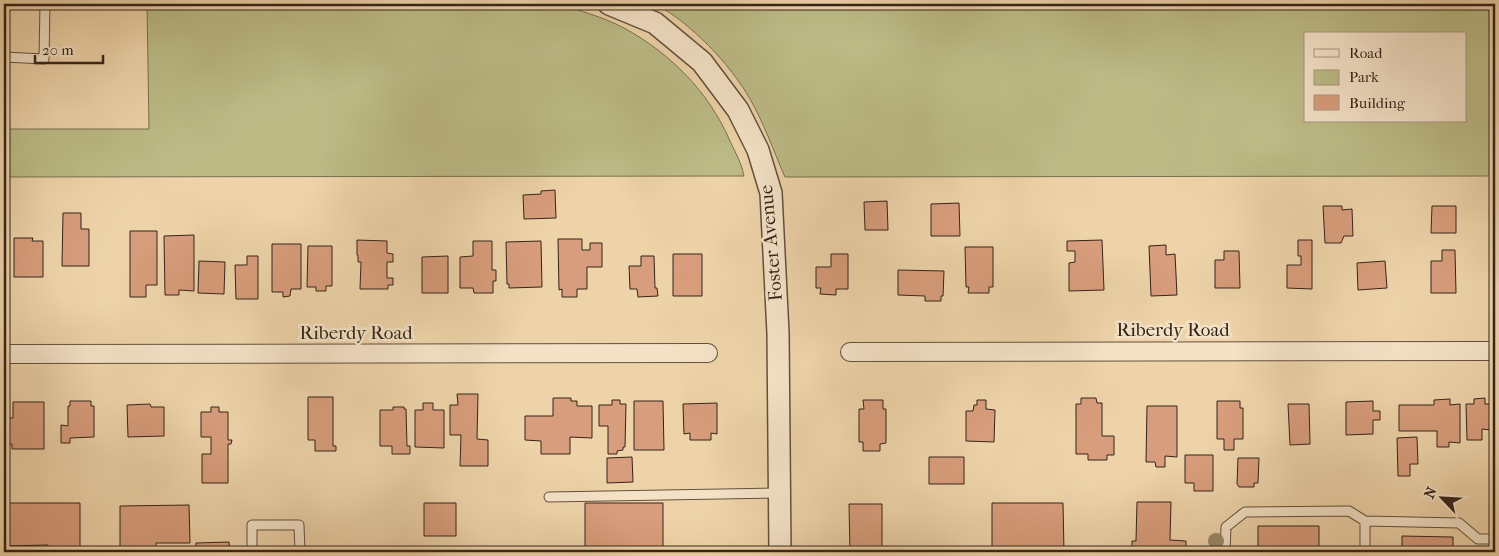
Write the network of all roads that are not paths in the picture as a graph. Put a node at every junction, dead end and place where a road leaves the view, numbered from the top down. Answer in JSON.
{"nodes":[{"id":1,"x":45,"y":4,"type":"edge"},
{"id":2,"x":610,"y":4,"type":"edge"},
{"id":3,"x":4,"y":57,"type":"edge"},
{"id":4,"x":1495,"y":351,"type":"edge"},
{"id":5,"x":850,"y":352,"type":"dead end"},
{"id":6,"x":708,"y":353,"type":"dead end"},
{"id":7,"x":4,"y":354,"type":"edge"},
{"id":8,"x":779,"y":493,"type":"junction"},
{"id":9,"x":549,"y":497,"type":"dead end"},
{"id":10,"x":1365,"y":521,"type":"junction"},
{"id":11,"x":1495,"y":539,"type":"edge"},
{"id":12,"x":252,"y":552,"type":"edge"},
{"id":13,"x":300,"y":552,"type":"edge"},
{"id":14,"x":780,"y":552,"type":"edge"},
{"id":15,"x":1226,"y":552,"type":"edge"},
{"id":16,"x":1365,"y":552,"type":"edge"}],
"edges":[{"from":1,"to":3,"type":"lane"},
{"from":2,"to":8,"type":"street","name":"Foster Avenue"},
{"from":4,"to":5,"type":"street","name":"Riberdy Road"},
{"from":6,"to":7,"type":"street","name":"Riberdy Road"},
{"from":8,"to":9,"type":"lane"},
{"from":8,"to":14,"type":"street","name":"Foster Avenue"},
{"from":10,"to":11,"type":"lane"},
{"from":10,"to":15,"type":"lane"},
{"from":10,"to":16,"type":"lane"},
{"from":12,"to":13,"type":"lane"}]}
